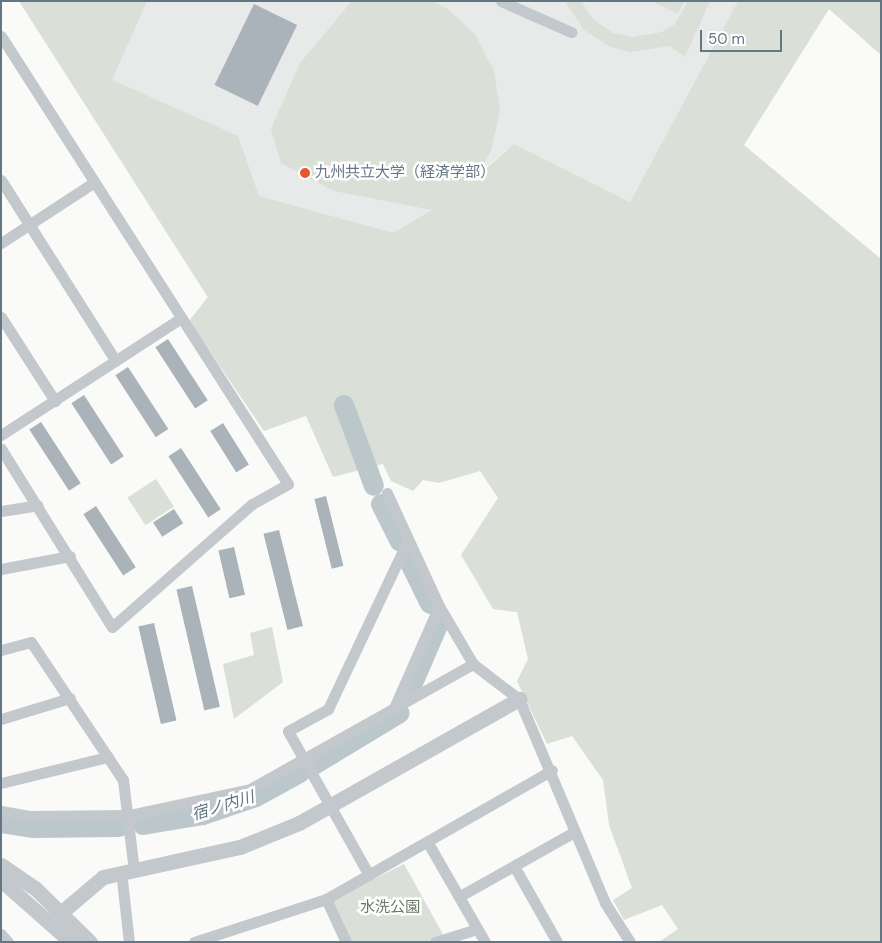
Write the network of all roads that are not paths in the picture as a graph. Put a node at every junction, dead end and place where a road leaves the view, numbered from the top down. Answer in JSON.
{"nodes":[{"id":1,"x":501,"y":1,"type":"edge"},
{"id":2,"x":571,"y":32,"type":"dead end"},
{"id":3,"x":1,"y":36,"type":"edge"},
{"id":4,"x":1,"y":180,"type":"edge"},
{"id":5,"x":93,"y":183,"type":"junction"},
{"id":6,"x":30,"y":225,"type":"junction"},
{"id":7,"x":1,"y":244,"type":"edge"},
{"id":8,"x":1,"y":317,"type":"edge"},
{"id":9,"x":181,"y":318,"type":"junction"},
{"id":10,"x":116,"y":361,"type":"junction"},
{"id":11,"x":55,"y":401,"type":"junction"},
{"id":12,"x":1,"y":435,"type":"edge"},
{"id":13,"x":1,"y":449,"type":"edge"},
{"id":14,"x":387,"y":493,"type":"dead end"},
{"id":15,"x":38,"y":504,"type":"junction"},
{"id":16,"x":1,"y":511,"type":"edge"},
{"id":17,"x":408,"y":542,"type":"junction"},
{"id":18,"x":70,"y":556,"type":"junction"},
{"id":19,"x":1,"y":570,"type":"edge"},
{"id":20,"x":439,"y":606,"type":"junction"},
{"id":21,"x":1,"y":650,"type":"edge"},
{"id":22,"x":473,"y":664,"type":"junction"},
{"id":23,"x":70,"y":698,"type":"junction"},
{"id":24,"x":519,"y":699,"type":"junction"},
{"id":25,"x":394,"y":708,"type":"junction"},
{"id":26,"x":1,"y":719,"type":"edge"},
{"id":27,"x":108,"y":756,"type":"junction"},
{"id":28,"x":302,"y":762,"type":"junction"},
{"id":29,"x":552,"y":770,"type":"junction"},
{"id":30,"x":1,"y":783,"type":"edge"},
{"id":31,"x":331,"y":807,"type":"junction"},
{"id":32,"x":1,"y":811,"type":"edge"},
{"id":33,"x":130,"y":814,"type":"junction"},
{"id":34,"x":574,"y":832,"type":"junction"},
{"id":35,"x":428,"y":843,"type":"junction"},
{"id":36,"x":1,"y":865,"type":"edge"},
{"id":37,"x":514,"y":866,"type":"junction"},
{"id":38,"x":128,"y":871,"type":"junction"},
{"id":39,"x":369,"y":875,"type":"junction"},
{"id":40,"x":1,"y":880,"type":"edge"},
{"id":41,"x":460,"y":896,"type":"junction"},
{"id":42,"x":326,"y":899,"type":"junction"},
{"id":43,"x":56,"y":916,"type":"junction"},
{"id":44,"x":477,"y":929,"type":"junction"},
{"id":45,"x":1,"y":934,"type":"edge"},
{"id":46,"x":214,"y":940,"type":"edge"},
{"id":47,"x":8,"y":942,"type":"edge"},
{"id":48,"x":71,"y":942,"type":"edge"},
{"id":49,"x":90,"y":942,"type":"edge"},
{"id":50,"x":129,"y":942,"type":"edge"},
{"id":51,"x":194,"y":942,"type":"edge"},
{"id":52,"x":346,"y":942,"type":"edge"},
{"id":53,"x":435,"y":942,"type":"edge"},
{"id":54,"x":485,"y":942,"type":"edge"},
{"id":55,"x":557,"y":942,"type":"edge"},
{"id":56,"x":630,"y":942,"type":"edge"}],
"edges":[{"from":1,"to":2,"type":"street"},
{"from":3,"to":5,"type":"street"},
{"from":4,"to":6,"type":"street"},
{"from":5,"to":6,"type":"street"},
{"from":5,"to":9,"type":"street"},
{"from":6,"to":7,"type":"street"},
{"from":6,"to":10,"type":"street"},
{"from":8,"to":11,"type":"street"},
{"from":9,"to":10,"type":"street"},
{"from":9,"to":18,"type":"street"},
{"from":10,"to":11,"type":"street"},
{"from":11,"to":12,"type":"street"},
{"from":13,"to":15,"type":"street"},
{"from":14,"to":17,"type":"street"},
{"from":15,"to":16,"type":"street"},
{"from":15,"to":18,"type":"street"},
{"from":17,"to":20,"type":"street"},
{"from":17,"to":28,"type":"street"},
{"from":18,"to":19,"type":"street"},
{"from":20,"to":22,"type":"street"},
{"from":20,"to":25,"type":"street"},
{"from":21,"to":23,"type":"street"},
{"from":22,"to":24,"type":"street"},
{"from":22,"to":25,"type":"street"},
{"from":23,"to":26,"type":"street"},
{"from":23,"to":27,"type":"street"},
{"from":24,"to":29,"type":"street"},
{"from":24,"to":31,"type":"street"},
{"from":25,"to":28,"type":"street"},
{"from":27,"to":30,"type":"street"},
{"from":27,"to":33,"type":"street"},
{"from":28,"to":31,"type":"street"},
{"from":28,"to":33,"type":"street"},
{"from":29,"to":34,"type":"street"},
{"from":29,"to":35,"type":"street"},
{"from":31,"to":38,"type":"street"},
{"from":31,"to":39,"type":"street"},
{"from":32,"to":33,"type":"street"},
{"from":33,"to":38,"type":"street"},
{"from":34,"to":37,"type":"street"},
{"from":34,"to":56,"type":"street"},
{"from":35,"to":39,"type":"street"},
{"from":35,"to":41,"type":"street"},
{"from":36,"to":43,"type":"street"},
{"from":37,"to":41,"type":"street"},
{"from":37,"to":55,"type":"street"},
{"from":38,"to":43,"type":"street"},
{"from":38,"to":50,"type":"street"},
{"from":39,"to":42,"type":"street"},
{"from":40,"to":43,"type":"street"},
{"from":41,"to":44,"type":"street"},
{"from":42,"to":46,"type":"street"},
{"from":42,"to":52,"type":"street"},
{"from":43,"to":48,"type":"street"},
{"from":43,"to":49,"type":"street"},
{"from":44,"to":53,"type":"street"},
{"from":44,"to":54,"type":"street"},
{"from":45,"to":47,"type":"street"},
{"from":46,"to":51,"type":"street"}]}
